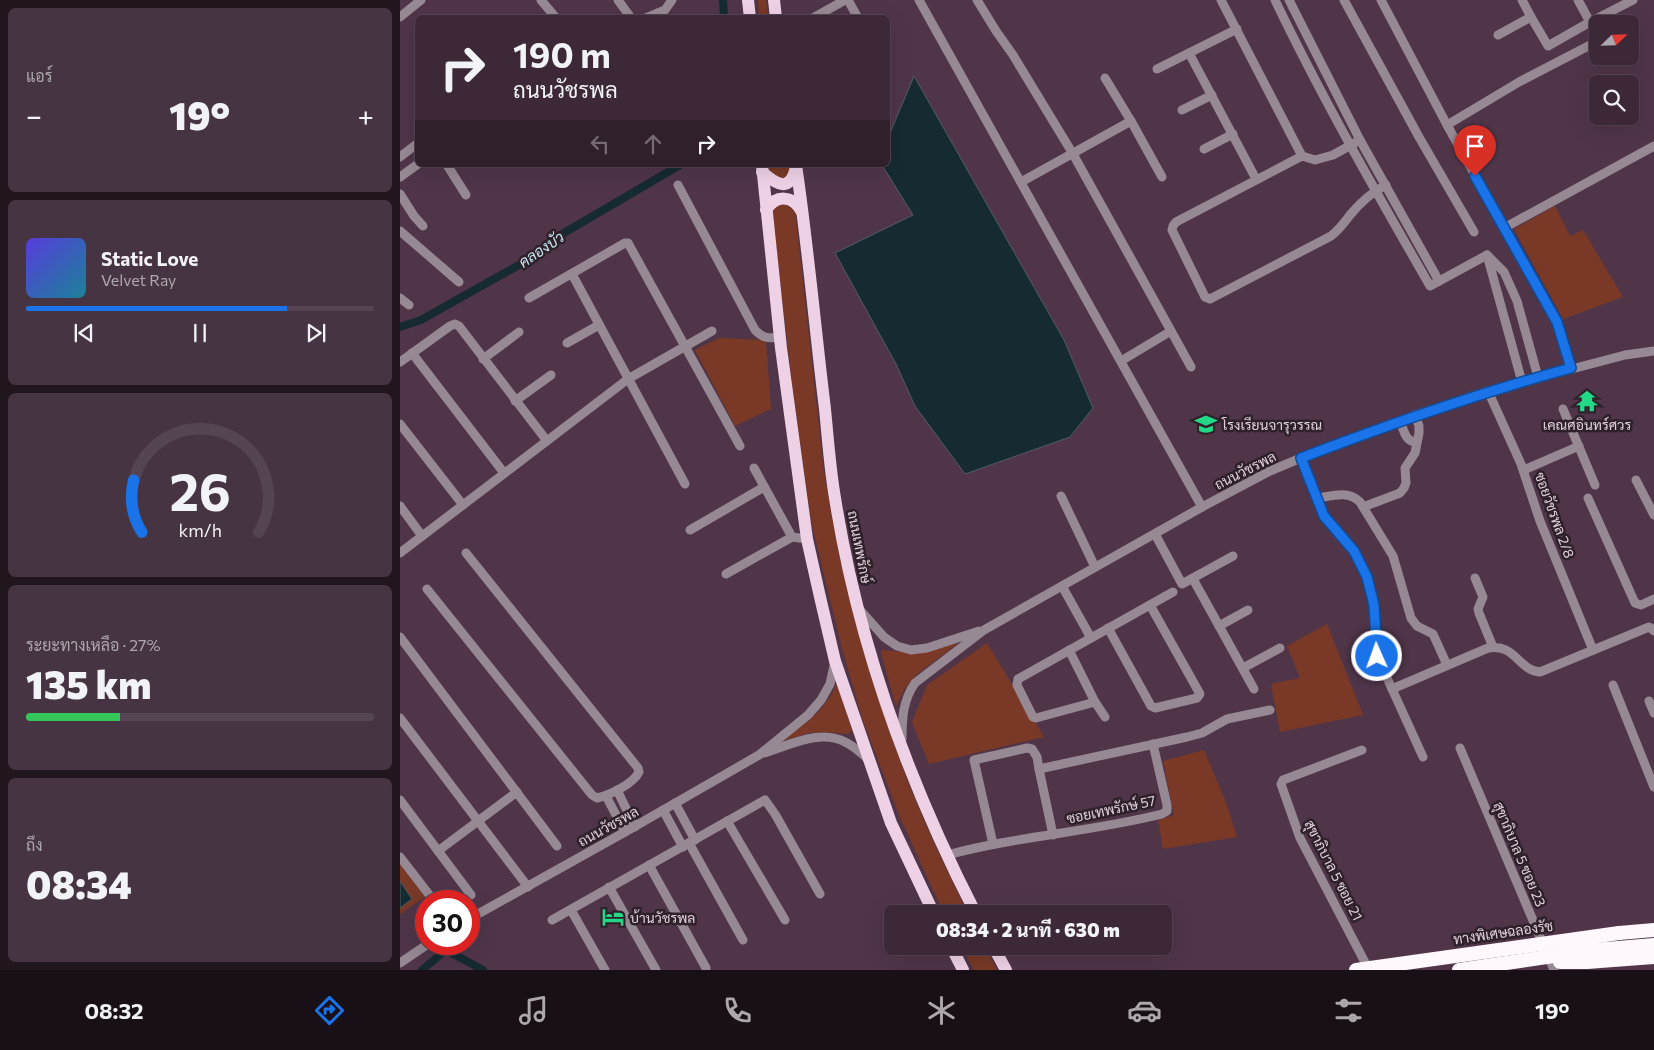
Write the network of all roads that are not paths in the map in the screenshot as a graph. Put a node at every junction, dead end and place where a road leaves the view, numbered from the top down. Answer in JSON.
{"nodes":[{"id":1,"x":421,"y":0,"type":"edge"},
{"id":2,"x":542,"y":0,"type":"edge"},
{"id":3,"x":618,"y":0,"type":"edge"},
{"id":4,"x":672,"y":0,"type":"edge"},
{"id":5,"x":748,"y":0,"type":"edge"},
{"id":6,"x":774,"y":0,"type":"edge"},
{"id":7,"x":847,"y":0,"type":"edge"},
{"id":8,"x":919,"y":0,"type":"edge"},
{"id":9,"x":977,"y":0,"type":"edge"},
{"id":10,"x":1221,"y":0,"type":"edge"},
{"id":11,"x":1275,"y":0,"type":"edge"},
{"id":12,"x":1289,"y":0,"type":"edge"},
{"id":13,"x":1344,"y":0,"type":"edge"},
{"id":14,"x":1381,"y":0,"type":"edge"},
{"id":15,"x":1522,"y":0,"type":"edge"},
{"id":16,"x":1578,"y":0,"type":"edge"},
{"id":17,"x":1630,"y":0,"type":"edge"},
{"id":18,"x":663,"y":14,"type":"edge"},
{"id":19,"x":554,"y":15,"type":"edge"},
{"id":20,"x":629,"y":15,"type":"edge"},
{"id":21,"x":750,"y":15,"type":"edge"},
{"id":22,"x":776,"y":15,"type":"edge"},
{"id":23,"x":819,"y":15,"type":"edge"},
{"id":24,"x":856,"y":15,"type":"edge"},
{"id":25,"x":1603,"y":15,"type":"edge"},
{"id":26,"x":400,"y":17,"type":"edge"},
{"id":27,"x":1531,"y":17,"type":"junction"},
{"id":28,"x":1589,"y":20,"type":"edge"},
{"id":29,"x":1589,"y":23,"type":"edge"},
{"id":30,"x":1237,"y":29,"type":"junction"},
{"id":31,"x":1498,"y":35,"type":"dead end"},
{"id":32,"x":1310,"y":44,"type":"junction"},
{"id":33,"x":1589,"y":46,"type":"edge"},
{"id":34,"x":1299,"y":50,"type":"junction"},
{"id":35,"x":1190,"y":53,"type":"junction"},
{"id":36,"x":1157,"y":69,"type":"dead end"},
{"id":37,"x":1105,"y":78,"type":"dead end"},
{"id":38,"x":1212,"y":96,"type":"junction"},
{"id":39,"x":1182,"y":110,"type":"dead end"},
{"id":40,"x":1131,"y":121,"type":"junction"},
{"id":41,"x":1446,"y":125,"type":"junction"},
{"id":42,"x":1233,"y":134,"type":"junction"},
{"id":43,"x":1360,"y":140,"type":"junction"},
{"id":44,"x":415,"y":145,"type":"edge"},
{"id":45,"x":1350,"y":146,"type":"junction"},
{"id":46,"x":1654,"y":146,"type":"edge"},
{"id":47,"x":1204,"y":149,"type":"dead end"},
{"id":48,"x":1073,"y":154,"type":"junction"},
{"id":49,"x":400,"y":156,"type":"edge"},
{"id":50,"x":1302,"y":156,"type":"junction"},
{"id":51,"x":415,"y":166,"type":"edge"},
{"id":52,"x":448,"y":167,"type":"edge"},
{"id":53,"x":796,"y":167,"type":"edge"},
{"id":54,"x":796,"y":167,"type":"edge"},
{"id":55,"x":762,"y":168,"type":"edge"},
{"id":56,"x":400,"y":177,"type":"edge"},
{"id":57,"x":1162,"y":177,"type":"dead end"},
{"id":58,"x":1256,"y":179,"type":"junction"},
{"id":59,"x":1021,"y":182,"type":"junction"},
{"id":60,"x":678,"y":185,"type":"dead end"},
{"id":61,"x":1386,"y":185,"type":"junction"},
{"id":62,"x":1376,"y":190,"type":"junction"},
{"id":63,"x":400,"y":194,"type":"edge"},
{"id":64,"x":466,"y":194,"type":"dead end"},
{"id":65,"x":766,"y":210,"type":"junction"},
{"id":66,"x":802,"y":212,"type":"junction"},
{"id":67,"x":424,"y":226,"type":"dead end"},
{"id":68,"x":1504,"y":228,"type":"junction"},
{"id":69,"x":400,"y":231,"type":"edge"},
{"id":70,"x":1474,"y":232,"type":"dead end"},
{"id":71,"x":1487,"y":255,"type":"junction"},
{"id":72,"x":572,"y":274,"type":"junction"},
{"id":73,"x":1439,"y":281,"type":"junction"},
{"id":74,"x":459,"y":282,"type":"dead end"},
{"id":75,"x":400,"y":298,"type":"edge"},
{"id":76,"x":528,"y":298,"type":"dead end"},
{"id":77,"x":409,"y":305,"type":"dead end"},
{"id":78,"x":599,"y":325,"type":"junction"},
{"id":79,"x":712,"y":331,"type":"dead end"},
{"id":80,"x":1171,"y":331,"type":"junction"},
{"id":81,"x":518,"y":332,"type":"dead end"},
{"id":82,"x":779,"y":337,"type":"junction"},
{"id":83,"x":567,"y":343,"type":"dead end"},
{"id":84,"x":685,"y":345,"type":"junction"},
{"id":85,"x":1654,"y":351,"type":"edge"},
{"id":86,"x":412,"y":353,"type":"junction"},
{"id":87,"x":483,"y":359,"type":"junction"},
{"id":88,"x":1121,"y":361,"type":"junction"},
{"id":89,"x":400,"y":362,"type":"edge"},
{"id":90,"x":1190,"y":367,"type":"dead end"},
{"id":91,"x":1571,"y":368,"type":"junction"},
{"id":92,"x":551,"y":375,"type":"dead end"},
{"id":93,"x":1538,"y":377,"type":"junction"},
{"id":94,"x":628,"y":379,"type":"junction"},
{"id":95,"x":1522,"y":382,"type":"junction"},
{"id":96,"x":1488,"y":392,"type":"junction"},
{"id":97,"x":515,"y":401,"type":"junction"},
{"id":98,"x":1563,"y":409,"type":"dead end"},
{"id":99,"x":1415,"y":415,"type":"junction"},
{"id":100,"x":1400,"y":421,"type":"junction"},
{"id":101,"x":400,"y":424,"type":"edge"},
{"id":102,"x":547,"y":441,"type":"junction"},
{"id":103,"x":1416,"y":442,"type":"junction"},
{"id":104,"x":740,"y":446,"type":"dead end"},
{"id":105,"x":1579,"y":446,"type":"junction"},
{"id":106,"x":1301,"y":458,"type":"junction"},
{"id":107,"x":754,"y":468,"type":"dead end"},
{"id":108,"x":1524,"y":470,"type":"junction"},
{"id":109,"x":504,"y":473,"type":"junction"},
{"id":110,"x":1636,"y":480,"type":"dead end"},
{"id":111,"x":685,"y":484,"type":"dead end"},
{"id":112,"x":1595,"y":485,"type":"dead end"},
{"id":113,"x":764,"y":487,"type":"junction"},
{"id":114,"x":1061,"y":496,"type":"dead end"},
{"id":115,"x":1318,"y":498,"type":"junction"},
{"id":116,"x":1588,"y":498,"type":"dead end"},
{"id":117,"x":463,"y":504,"type":"junction"},
{"id":118,"x":400,"y":506,"type":"edge"},
{"id":119,"x":1202,"y":507,"type":"junction"},
{"id":120,"x":1363,"y":507,"type":"junction"},
{"id":121,"x":1654,"y":515,"type":"edge"},
{"id":122,"x":690,"y":530,"type":"dead end"},
{"id":123,"x":1154,"y":534,"type":"junction"},
{"id":124,"x":422,"y":536,"type":"junction"},
{"id":125,"x":792,"y":537,"type":"junction"},
{"id":126,"x":807,"y":540,"type":"junction"},
{"id":127,"x":400,"y":552,"type":"edge"},
{"id":128,"x":466,"y":553,"type":"dead end"},
{"id":129,"x":1233,"y":556,"type":"dead end"},
{"id":130,"x":1095,"y":567,"type":"junction"},
{"id":131,"x":726,"y":574,"type":"dead end"},
{"id":132,"x":1475,"y":578,"type":"dead end"},
{"id":133,"x":1192,"y":579,"type":"junction"},
{"id":134,"x":1062,"y":586,"type":"junction"},
{"id":135,"x":427,"y":589,"type":"dead end"},
{"id":136,"x":1173,"y":592,"type":"dead end"},
{"id":137,"x":1654,"y":599,"type":"edge"},
{"id":138,"x":1150,"y":605,"type":"junction"},
{"id":139,"x":859,"y":609,"type":"junction"},
{"id":140,"x":1248,"y":610,"type":"dead end"},
{"id":141,"x":1219,"y":626,"type":"junction"},
{"id":142,"x":1108,"y":628,"type":"junction"},
{"id":143,"x":984,"y":630,"type":"junction"},
{"id":144,"x":1654,"y":631,"type":"edge"},
{"id":145,"x":400,"y":637,"type":"edge"},
{"id":146,"x":1090,"y":638,"type":"junction"},
{"id":147,"x":1494,"y":647,"type":"junction"},
{"id":148,"x":1280,"y":648,"type":"dead end"},
{"id":149,"x":1069,"y":650,"type":"junction"},
{"id":150,"x":1593,"y":650,"type":"junction"},
{"id":151,"x":835,"y":661,"type":"junction"},
{"id":152,"x":1447,"y":665,"type":"junction"},
{"id":153,"x":1243,"y":668,"type":"junction"},
{"id":154,"x":1613,"y":685,"type":"dead end"},
{"id":155,"x":1254,"y":689,"type":"dead end"},
{"id":156,"x":1392,"y":689,"type":"junction"},
{"id":157,"x":1649,"y":701,"type":"dead end"},
{"id":158,"x":1096,"y":702,"type":"junction"},
{"id":159,"x":1270,"y":710,"type":"dead end"},
{"id":160,"x":1654,"y":713,"type":"edge"},
{"id":161,"x":1105,"y":717,"type":"dead end"},
{"id":162,"x":400,"y":718,"type":"edge"},
{"id":163,"x":1153,"y":744,"type":"junction"},
{"id":164,"x":901,"y":747,"type":"junction"},
{"id":165,"x":1460,"y":748,"type":"dead end"},
{"id":166,"x":1362,"y":750,"type":"dead end"},
{"id":167,"x":759,"y":755,"type":"junction"},
{"id":168,"x":1423,"y":757,"type":"dead end"},
{"id":169,"x":869,"y":760,"type":"junction"},
{"id":170,"x":1039,"y":769,"type":"junction"},
{"id":171,"x":1652,"y":777,"type":"edge"},
{"id":172,"x":1654,"y":787,"type":"edge"},
{"id":173,"x":617,"y":790,"type":"junction"},
{"id":174,"x":517,"y":792,"type":"junction"},
{"id":175,"x":606,"y":796,"type":"junction"},
{"id":176,"x":400,"y":800,"type":"edge"},
{"id":177,"x":675,"y":803,"type":"junction"},
{"id":178,"x":663,"y":810,"type":"junction"},
{"id":179,"x":479,"y":820,"type":"junction"},
{"id":180,"x":727,"y":820,"type":"junction"},
{"id":181,"x":635,"y":827,"type":"junction"},
{"id":182,"x":625,"y":832,"type":"junction"},
{"id":183,"x":1053,"y":835,"type":"junction"},
{"id":184,"x":689,"y":843,"type":"junction"},
{"id":185,"x":993,"y":844,"type":"junction"},
{"id":186,"x":557,"y":846,"type":"dead end"},
{"id":187,"x":438,"y":851,"type":"junction"},
{"id":188,"x":947,"y":855,"type":"junction"},
{"id":189,"x":400,"y":856,"type":"edge"},
{"id":190,"x":649,"y":865,"type":"junction"},
{"id":191,"x":528,"y":886,"type":"junction"},
{"id":192,"x":609,"y":887,"type":"junction"},
{"id":193,"x":426,"y":890,"type":"edge"},
{"id":194,"x":467,"y":890,"type":"edge"},
{"id":195,"x":820,"y":894,"type":"dead end"},
{"id":196,"x":930,"y":905,"type":"edge"},
{"id":197,"x":972,"y":905,"type":"edge"},
{"id":198,"x":571,"y":910,"type":"junction"},
{"id":199,"x":480,"y":913,"type":"edge"},
{"id":200,"x":552,"y":920,"type":"dead end"},
{"id":201,"x":785,"y":920,"type":"dead end"},
{"id":202,"x":1654,"y":930,"type":"edge"},
{"id":203,"x":743,"y":940,"type":"dead end"},
{"id":204,"x":1654,"y":945,"type":"edge"},
{"id":205,"x":415,"y":953,"type":"edge"},
{"id":206,"x":955,"y":955,"type":"edge"},
{"id":207,"x":998,"y":955,"type":"edge"},
{"id":208,"x":1654,"y":957,"type":"edge"},
{"id":209,"x":1518,"y":962,"type":"junction"},
{"id":210,"x":400,"y":964,"type":"edge"},
{"id":211,"x":706,"y":968,"type":"dead end"},
{"id":212,"x":605,"y":970,"type":"edge"},
{"id":213,"x":656,"y":970,"type":"edge"},
{"id":214,"x":963,"y":970,"type":"edge"},
{"id":215,"x":1006,"y":970,"type":"edge"},
{"id":216,"x":1356,"y":970,"type":"edge"},
{"id":217,"x":1370,"y":970,"type":"edge"},
{"id":218,"x":1459,"y":970,"type":"edge"},
{"id":219,"x":1554,"y":970,"type":"edge"}],
"edges":[{"from":1,"to":26,"type":"street"},
{"from":2,"to":19,"type":"street"},
{"from":3,"to":20,"type":"street"},
{"from":4,"to":18,"type":"street"},
{"from":5,"to":21,"type":"main road"},
{"from":6,"to":22,"type":"main road"},
{"from":7,"to":23,"type":"street"},
{"from":7,"to":24,"type":"street"},
{"from":8,"to":59,"type":"street"},
{"from":9,"to":48,"type":"street"},
{"from":10,"to":30,"type":"street"},
{"from":11,"to":34,"type":"street"},
{"from":12,"to":32,"type":"street"},
{"from":13,"to":70,"type":"street"},
{"from":14,"to":41,"type":"street"},
{"from":15,"to":27,"type":"street"},
{"from":16,"to":28,"type":"street"},
{"from":17,"to":25,"type":"street"},
{"from":27,"to":29,"type":"street"},
{"from":27,"to":31,"type":"street"},
{"from":30,"to":35,"type":"street"},
{"from":30,"to":50,"type":"street"},
{"from":32,"to":34,"type":"street"},
{"from":32,"to":43,"type":"street"},
{"from":33,"to":41,"type":"street"},
{"from":34,"to":45,"type":"street"},
{"from":35,"to":36,"type":"street"},
{"from":35,"to":38,"type":"street"},
{"from":37,"to":40,"type":"street"},
{"from":38,"to":39,"type":"street"},
{"from":38,"to":42,"type":"street"},
{"from":40,"to":48,"type":"street"},
{"from":40,"to":57,"type":"street"},
{"from":41,"to":68,"type":"street"},
{"from":42,"to":47,"type":"street"},
{"from":42,"to":58,"type":"street"},
{"from":43,"to":45,"type":"street"},
{"from":43,"to":61,"type":"street"},
{"from":44,"to":49,"type":"street"},
{"from":45,"to":50,"type":"street"},
{"from":45,"to":62,"type":"street"},
{"from":46,"to":68,"type":"street"},
{"from":48,"to":59,"type":"street"},
{"from":48,"to":80,"type":"street"},
{"from":50,"to":58,"type":"street"},
{"from":51,"to":56,"type":"street"},
{"from":52,"to":64,"type":"street"},
{"from":53,"to":55,"type":"main road"},
{"from":54,"to":66,"type":"main road","name":"ถนนเทพรักษ์"},
{"from":55,"to":65,"type":"main road"},
{"from":58,"to":62,"type":"street"},
{"from":59,"to":88,"type":"street"},
{"from":60,"to":82,"type":"street"},
{"from":61,"to":62,"type":"street"},
{"from":61,"to":73,"type":"street"},
{"from":62,"to":73,"type":"street"},
{"from":63,"to":67,"type":"street"},
{"from":65,"to":66,"type":"main road"},
{"from":65,"to":82,"type":"main road"},
{"from":66,"to":139,"type":"main road","name":"ถนนเทพรักษ์"},
{"from":68,"to":91,"type":"street"},
{"from":69,"to":74,"type":"street"},
{"from":71,"to":73,"type":"street"},
{"from":71,"to":93,"type":"street"},
{"from":71,"to":95,"type":"street"},
{"from":72,"to":76,"type":"street"},
{"from":72,"to":78,"type":"street"},
{"from":72,"to":84,"type":"street"},
{"from":75,"to":77,"type":"street"},
{"from":78,"to":83,"type":"street"},
{"from":78,"to":94,"type":"street"},
{"from":79,"to":84,"type":"street"},
{"from":80,"to":88,"type":"street"},
{"from":80,"to":90,"type":"street"},
{"from":81,"to":87,"type":"street"},
{"from":82,"to":126,"type":"main road"},
{"from":84,"to":94,"type":"street"},
{"from":84,"to":104,"type":"street"},
{"from":85,"to":91,"type":"street","name":"ถนนวัชรพล"},
{"from":86,"to":87,"type":"street"},
{"from":86,"to":89,"type":"street"},
{"from":86,"to":109,"type":"street"},
{"from":87,"to":97,"type":"street"},
{"from":88,"to":119,"type":"street"},
{"from":91,"to":93,"type":"street","name":"ถนนวัชรพล"},
{"from":92,"to":97,"type":"street"},
{"from":93,"to":95,"type":"street","name":"ถนนวัชรพล"},
{"from":94,"to":102,"type":"street"},
{"from":94,"to":111,"type":"street"},
{"from":95,"to":96,"type":"street","name":"ถนนวัชรพล"},
{"from":96,"to":99,"type":"street","name":"ถนนวัชรพล"},
{"from":96,"to":108,"type":"street","name":"ซอยวัชรพล 2/8"},
{"from":97,"to":102,"type":"street"},
{"from":98,"to":105,"type":"street"},
{"from":99,"to":100,"type":"street","name":"ถนนวัชรพล"},
{"from":99,"to":103,"type":"street"},
{"from":100,"to":103,"type":"street"},
{"from":100,"to":106,"type":"street","name":"ถนนวัชรพล"},
{"from":101,"to":117,"type":"street"},
{"from":102,"to":109,"type":"street"},
{"from":103,"to":120,"type":"street"},
{"from":105,"to":108,"type":"street"},
{"from":105,"to":112,"type":"street"},
{"from":106,"to":115,"type":"street"},
{"from":106,"to":119,"type":"street","name":"ถนนวัชรพล"},
{"from":107,"to":113,"type":"street"},
{"from":108,"to":150,"type":"street","name":"ซอยวัชรพล 2/8"},
{"from":109,"to":117,"type":"street"},
{"from":110,"to":121,"type":"street"},
{"from":113,"to":122,"type":"street"},
{"from":113,"to":125,"type":"street"},
{"from":114,"to":130,"type":"street"},
{"from":115,"to":120,"type":"street"},
{"from":115,"to":156,"type":"street"},
{"from":116,"to":137,"type":"street"},
{"from":117,"to":124,"type":"street"},
{"from":118,"to":124,"type":"street"},
{"from":119,"to":123,"type":"street","name":"ถนนวัชรพล"},
{"from":120,"to":152,"type":"street"},
{"from":123,"to":130,"type":"street","name":"ถนนวัชรพล"},
{"from":123,"to":133,"type":"street"},
{"from":124,"to":127,"type":"street"},
{"from":125,"to":126,"type":"street"},
{"from":125,"to":131,"type":"street"},
{"from":126,"to":151,"type":"main road"},
{"from":128,"to":173,"type":"street"},
{"from":129,"to":133,"type":"street"},
{"from":130,"to":134,"type":"street","name":"ถนนวัชรพล"},
{"from":132,"to":147,"type":"street"},
{"from":133,"to":141,"type":"street"},
{"from":134,"to":143,"type":"street","name":"ถนนวัชรพล"},
{"from":134,"to":146,"type":"street"},
{"from":135,"to":175,"type":"street"},
{"from":136,"to":138,"type":"street"},
{"from":138,"to":142,"type":"street"},
{"from":138,"to":142,"type":"street"},
{"from":139,"to":143,"type":"street","name":"ถนนวัชรพล"},
{"from":139,"to":164,"type":"main road","name":"ถนนเทพรักษ์"},
{"from":140,"to":141,"type":"street"},
{"from":141,"to":153,"type":"street"},
{"from":142,"to":146,"type":"street"},
{"from":143,"to":164,"type":"street","name":"ถนนวัชรพล"},
{"from":144,"to":150,"type":"street"},
{"from":145,"to":174,"type":"street"},
{"from":146,"to":149,"type":"street"},
{"from":147,"to":150,"type":"street"},
{"from":147,"to":152,"type":"street"},
{"from":148,"to":153,"type":"street"},
{"from":149,"to":158,"type":"street"},
{"from":149,"to":158,"type":"street"},
{"from":151,"to":167,"type":"street","name":"ถนนวัชรพล"},
{"from":151,"to":169,"type":"main road"},
{"from":152,"to":156,"type":"street"},
{"from":153,"to":155,"type":"street"},
{"from":154,"to":171,"type":"street"},
{"from":156,"to":168,"type":"street"},
{"from":157,"to":160,"type":"street"},
{"from":158,"to":161,"type":"street"},
{"from":159,"to":163,"type":"street"},
{"from":162,"to":179,"type":"street"},
{"from":163,"to":170,"type":"street"},
{"from":163,"to":183,"type":"street","name":"ซอยเทพรักษ์ 57"},
{"from":164,"to":188,"type":"main road","name":"ถนนเทพรักษ์"},
{"from":165,"to":219,"type":"street","name":"สุขาภิบาล 5 ซอย 23"},
{"from":166,"to":217,"type":"street","name":"สุขาภิบาล 5 ซอย 21"},
{"from":167,"to":169,"type":"street","name":"ถนนวัชรพล"},
{"from":167,"to":177,"type":"street","name":"ถนนวัชรพล"},
{"from":169,"to":196,"type":"main road"},
{"from":170,"to":183,"type":"street","name":"ซอยเทพรักษ์ 57"},
{"from":170,"to":185,"type":"street","name":"ซอยเทพรักษ์ 57"},
{"from":171,"to":172,"type":"street"},
{"from":173,"to":175,"type":"street"},
{"from":173,"to":181,"type":"street"},
{"from":174,"to":179,"type":"street"},
{"from":174,"to":186,"type":"street"},
{"from":175,"to":182,"type":"street"},
{"from":176,"to":187,"type":"street"},
{"from":177,"to":178,"type":"street","name":"ถนนวัชรพล"},
{"from":177,"to":184,"type":"street"},
{"from":178,"to":181,"type":"street","name":"ถนนวัชรพล"},
{"from":178,"to":184,"type":"street"},
{"from":179,"to":187,"type":"street"},
{"from":179,"to":191,"type":"street"},
{"from":180,"to":184,"type":"street"},
{"from":180,"to":195,"type":"street"},
{"from":180,"to":201,"type":"street"},
{"from":181,"to":182,"type":"street","name":"ถนนวัชรพล"},
{"from":182,"to":191,"type":"street","name":"ถนนวัชรพล"},
{"from":183,"to":185,"type":"street","name":"ซอยเทพรักษ์ 57"},
{"from":184,"to":190,"type":"street"},
{"from":184,"to":203,"type":"street"},
{"from":185,"to":188,"type":"street","name":"ซอยเทพรักษ์ 57"},
{"from":187,"to":194,"type":"street"},
{"from":188,"to":197,"type":"main road","name":"ถนนเทพรักษ์"},
{"from":189,"to":193,"type":"street"},
{"from":190,"to":192,"type":"street"},
{"from":190,"to":211,"type":"street"},
{"from":191,"to":199,"type":"street","name":"ถนนวัชรพล"},
{"from":192,"to":198,"type":"street"},
{"from":192,"to":213,"type":"street"},
{"from":198,"to":200,"type":"street"},
{"from":198,"to":212,"type":"street"},
{"from":202,"to":216,"type":"highway","name":"ทางพิเศษฉลองรัช","bridge":true},
{"from":204,"to":209,"type":"highway","bridge":true},
{"from":205,"to":210,"type":"street"},
{"from":206,"to":214,"type":"main road"},
{"from":207,"to":215,"type":"main road"},
{"from":208,"to":209,"type":"highway","bridge":true},
{"from":209,"to":218,"type":"highway","bridge":true}]}
